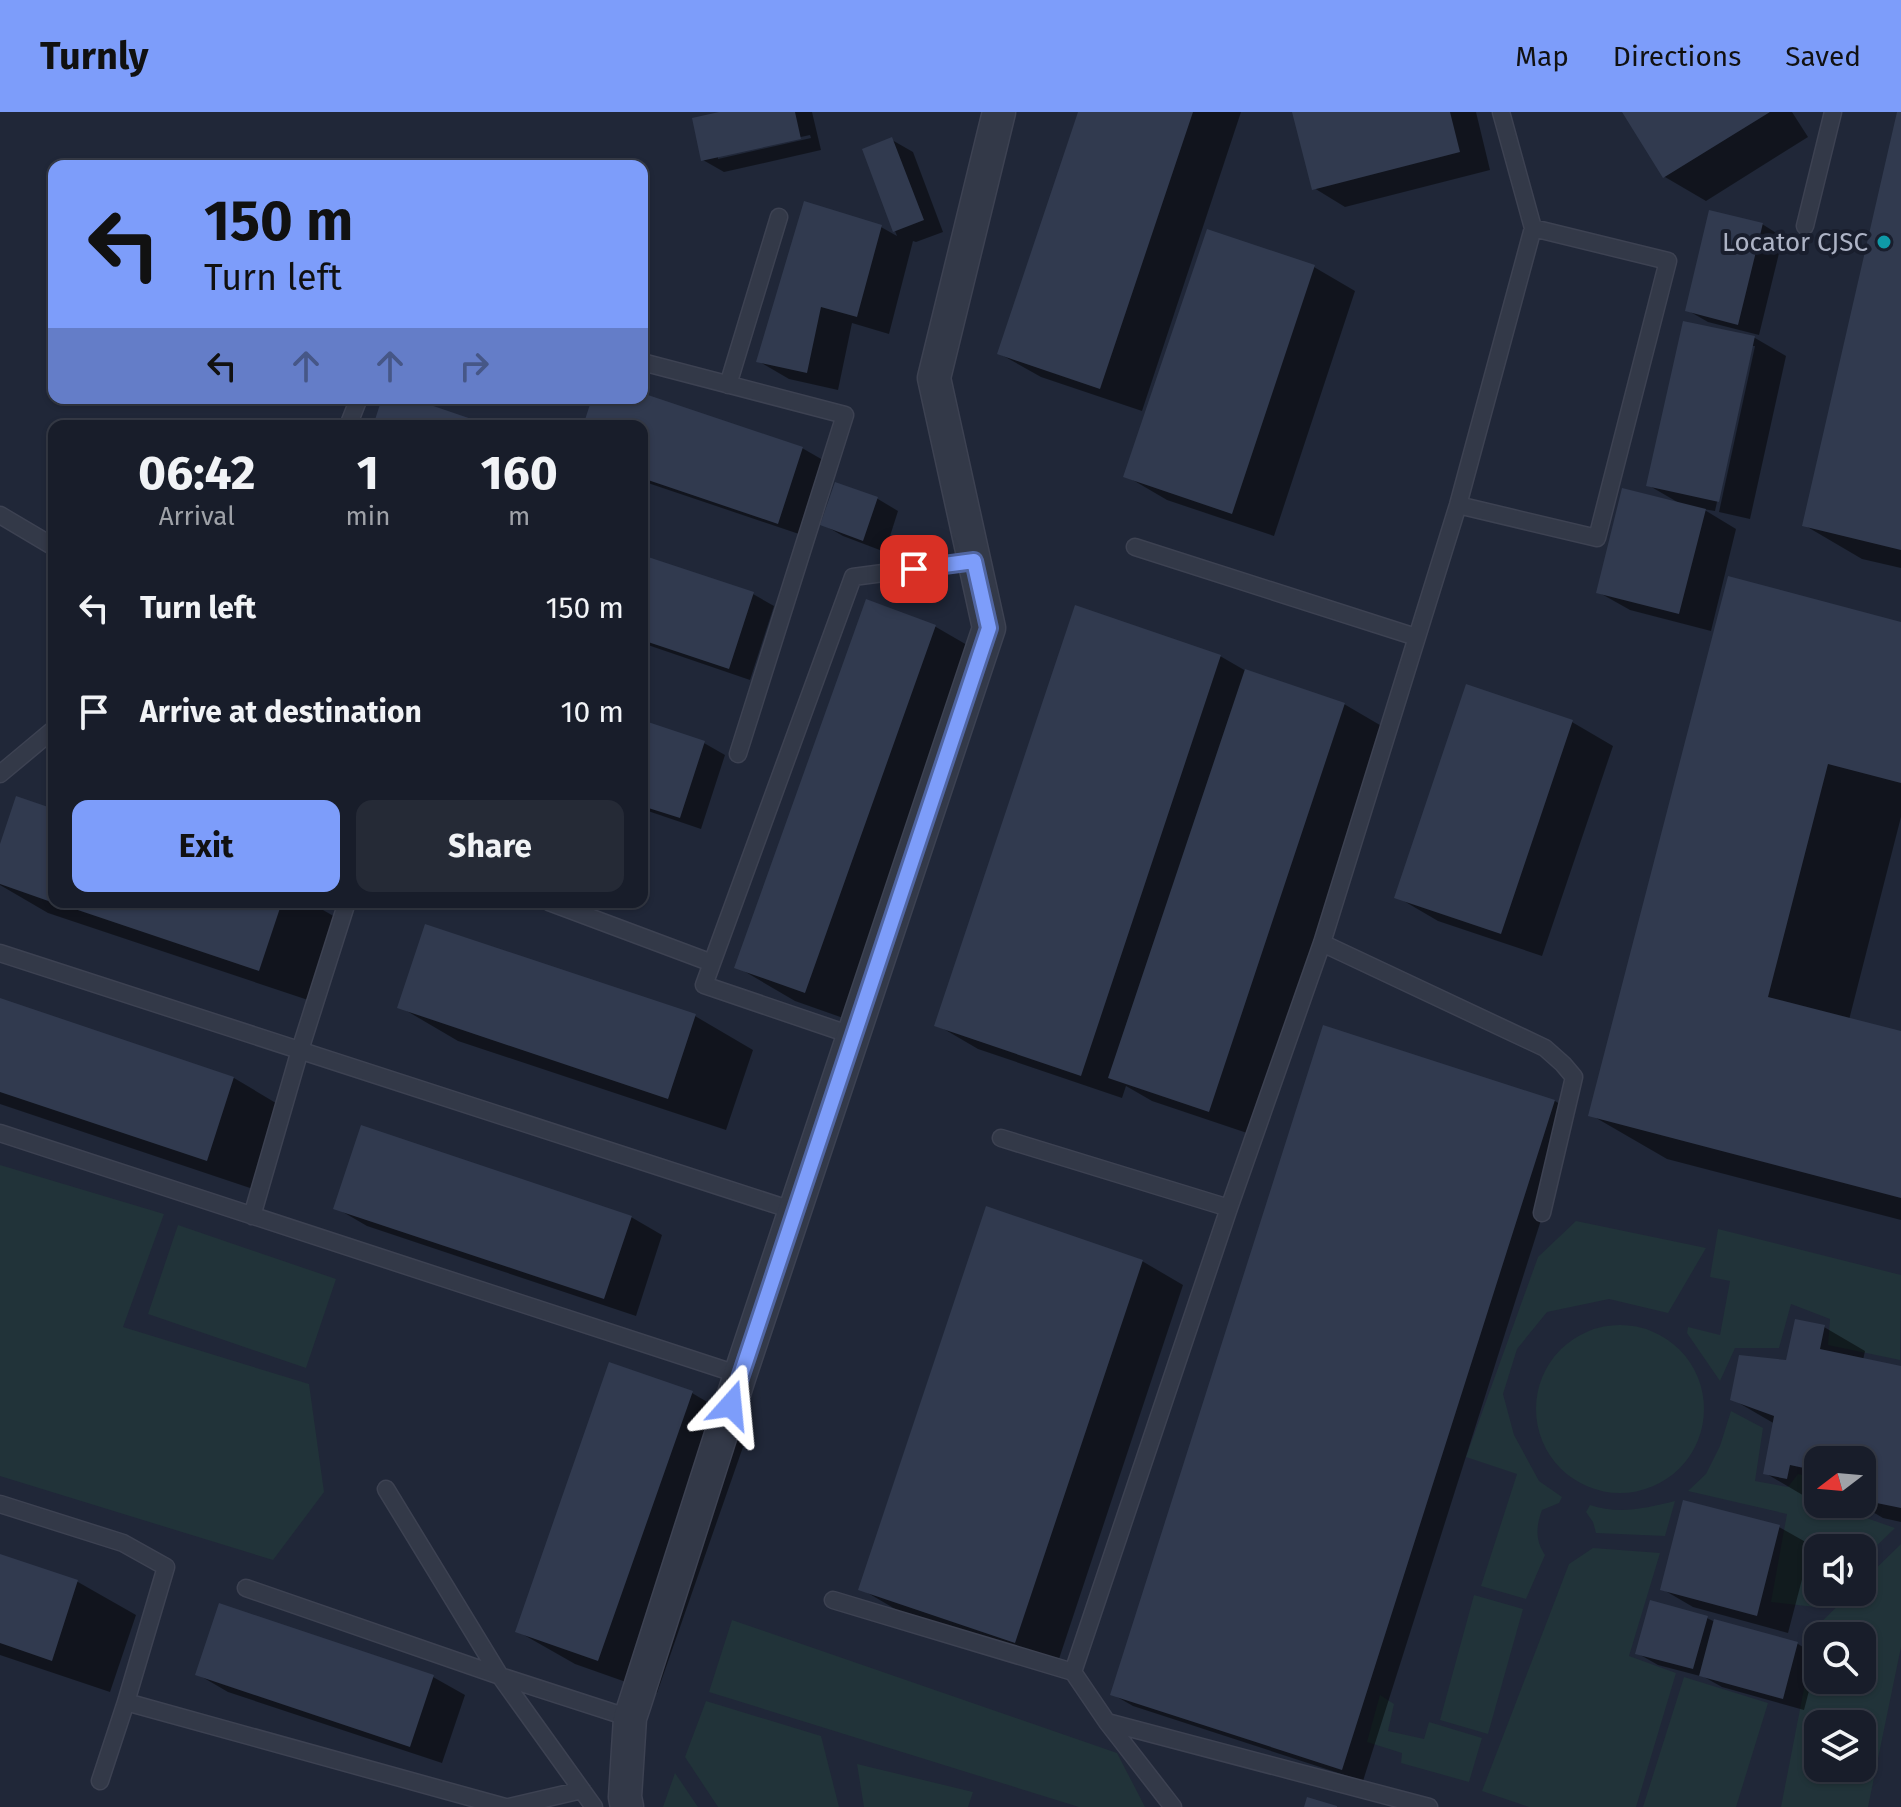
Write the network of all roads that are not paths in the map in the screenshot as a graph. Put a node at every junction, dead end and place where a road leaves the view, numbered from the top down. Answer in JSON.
{"nodes":[{"id":1,"x":999,"y":112,"type":"edge"},
{"id":2,"x":1501,"y":112,"type":"edge"},
{"id":3,"x":1833,"y":112,"type":"edge"},
{"id":4,"x":779,"y":217,"type":"dead end"},
{"id":5,"x":1805,"y":226,"type":"dead end"},
{"id":6,"x":1533,"y":228,"type":"junction"},
{"id":7,"x":648,"y":364,"type":"edge"},
{"id":8,"x":728,"y":385,"type":"junction"},
{"id":9,"x":1458,"y":505,"type":"junction"},
{"id":10,"x":0,"y":515,"type":"edge"},
{"id":11,"x":48,"y":543,"type":"edge"},
{"id":12,"x":1135,"y":547,"type":"dead end"},
{"id":13,"x":974,"y":561,"type":"junction"},
{"id":14,"x":1416,"y":637,"type":"junction"},
{"id":15,"x":48,"y":734,"type":"edge"},
{"id":16,"x":738,"y":754,"type":"dead end"},
{"id":17,"x":0,"y":774,"type":"edge"},
{"id":18,"x":345,"y":908,"type":"edge"},
{"id":19,"x":565,"y":908,"type":"edge"},
{"id":20,"x":1322,"y":943,"type":"junction"},
{"id":21,"x":0,"y":953,"type":"edge"},
{"id":22,"x":712,"y":963,"type":"junction"},
{"id":23,"x":854,"y":1036,"type":"junction"},
{"id":24,"x":300,"y":1050,"type":"junction"},
{"id":25,"x":0,"y":1133,"type":"edge"},
{"id":26,"x":1001,"y":1138,"type":"dead end"},
{"id":27,"x":1229,"y":1208,"type":"junction"},
{"id":28,"x":795,"y":1211,"type":"junction"},
{"id":29,"x":1542,"y":1213,"type":"dead end"},
{"id":30,"x":252,"y":1216,"type":"junction"},
{"id":31,"x":740,"y":1375,"type":"junction"},
{"id":32,"x":386,"y":1489,"type":"dead end"},
{"id":33,"x":0,"y":1504,"type":"edge"},
{"id":34,"x":246,"y":1588,"type":"dead end"},
{"id":35,"x":833,"y":1600,"type":"dead end"},
{"id":36,"x":1073,"y":1672,"type":"junction"},
{"id":37,"x":500,"y":1676,"type":"junction"},
{"id":38,"x":126,"y":1702,"type":"junction"},
{"id":39,"x":630,"y":1718,"type":"junction"},
{"id":40,"x":1107,"y":1722,"type":"junction"},
{"id":41,"x":100,"y":1781,"type":"dead end"},
{"id":42,"x":582,"y":1790,"type":"junction"},
{"id":43,"x":507,"y":1807,"type":"edge"},
{"id":44,"x":594,"y":1807,"type":"edge"},
{"id":45,"x":627,"y":1807,"type":"edge"},
{"id":46,"x":1173,"y":1807,"type":"edge"},
{"id":47,"x":1429,"y":1807,"type":"edge"}],
"edges":[{"from":1,"to":13,"type":"street"},
{"from":2,"to":6,"type":"lane"},
{"from":3,"to":5,"type":"lane"},
{"from":4,"to":8,"type":"lane"},
{"from":6,"to":9,"type":"lane"},
{"from":6,"to":9,"type":"lane"},
{"from":7,"to":8,"type":"lane"},
{"from":8,"to":16,"type":"lane"},
{"from":9,"to":14,"type":"lane"},
{"from":10,"to":11,"type":"lane"},
{"from":12,"to":14,"type":"lane"},
{"from":13,"to":22,"type":"lane"},
{"from":13,"to":23,"type":"street"},
{"from":14,"to":20,"type":"lane"},
{"from":15,"to":17,"type":"lane"},
{"from":18,"to":24,"type":"lane"},
{"from":19,"to":22,"type":"lane"},
{"from":20,"to":27,"type":"lane"},
{"from":20,"to":29,"type":"lane"},
{"from":21,"to":24,"type":"lane"},
{"from":22,"to":23,"type":"lane"},
{"from":23,"to":28,"type":"street"},
{"from":24,"to":28,"type":"lane"},
{"from":24,"to":30,"type":"lane"},
{"from":25,"to":30,"type":"lane"},
{"from":26,"to":27,"type":"lane"},
{"from":27,"to":36,"type":"lane"},
{"from":28,"to":31,"type":"street"},
{"from":30,"to":31,"type":"lane"},
{"from":31,"to":39,"type":"street"},
{"from":32,"to":37,"type":"lane"},
{"from":33,"to":38,"type":"lane"},
{"from":34,"to":37,"type":"lane"},
{"from":35,"to":36,"type":"lane"},
{"from":36,"to":40,"type":"lane"},
{"from":37,"to":39,"type":"lane"},
{"from":37,"to":42,"type":"lane"},
{"from":38,"to":41,"type":"lane"},
{"from":38,"to":43,"type":"lane"},
{"from":39,"to":45,"type":"street"},
{"from":40,"to":46,"type":"lane"},
{"from":40,"to":47,"type":"lane"},
{"from":42,"to":43,"type":"lane"},
{"from":42,"to":44,"type":"lane"}]}
